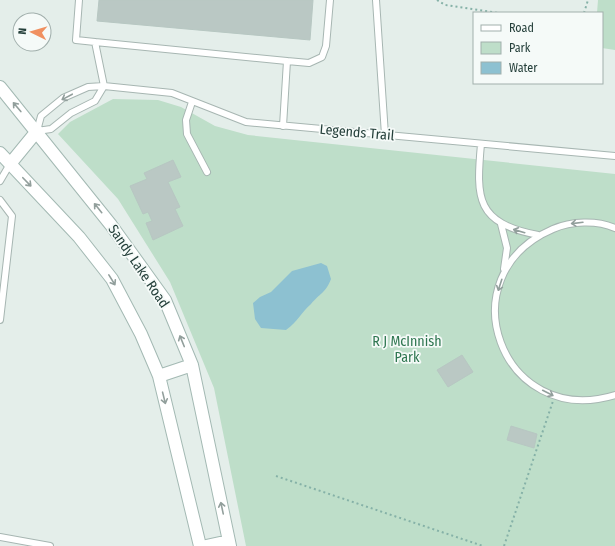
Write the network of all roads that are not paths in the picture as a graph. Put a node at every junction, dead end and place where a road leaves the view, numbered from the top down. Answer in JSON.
{"nodes":[{"id":1,"x":78,"y":0,"type":"edge"},
{"id":2,"x":330,"y":0,"type":"edge"},
{"id":3,"x":376,"y":0,"type":"edge"},
{"id":4,"x":95,"y":42,"type":"junction"},
{"id":5,"x":286,"y":61,"type":"junction"},
{"id":6,"x":104,"y":86,"type":"junction"},
{"id":7,"x":0,"y":87,"type":"edge"},
{"id":8,"x":192,"y":102,"type":"junction"},
{"id":9,"x":282,"y":126,"type":"junction"},
{"id":10,"x":37,"y":131,"type":"junction"},
{"id":11,"x":385,"y":135,"type":"junction"},
{"id":12,"x":481,"y":144,"type":"junction"},
{"id":13,"x":0,"y":153,"type":"edge"},
{"id":14,"x":615,"y":156,"type":"edge"},
{"id":15,"x":10,"y":164,"type":"junction"},
{"id":16,"x":207,"y":172,"type":"dead end"},
{"id":17,"x":0,"y":180,"type":"edge"},
{"id":18,"x":0,"y":200,"type":"edge"},
{"id":19,"x":501,"y":224,"type":"junction"},
{"id":20,"x":615,"y":228,"type":"edge"},
{"id":21,"x":538,"y":235,"type":"junction"},
{"id":22,"x":504,"y":272,"type":"junction"},
{"id":23,"x":0,"y":320,"type":"edge"},
{"id":24,"x":192,"y":365,"type":"junction"},
{"id":25,"x":159,"y":376,"type":"junction"},
{"id":26,"x":615,"y":395,"type":"edge"},
{"id":27,"x":0,"y":537,"type":"edge"},
{"id":28,"x":229,"y":543,"type":"edge"},
{"id":29,"x":50,"y":546,"type":"edge"},
{"id":30,"x":200,"y":546,"type":"edge"},
{"id":31,"x":206,"y":546,"type":"edge"}],
"edges":[{"from":1,"to":4,"type":"lane"},
{"from":2,"to":5,"type":"lane"},
{"from":3,"to":11,"type":"lane"},
{"from":4,"to":5,"type":"lane"},
{"from":4,"to":6,"type":"lane"},
{"from":5,"to":9,"type":"lane"},
{"from":6,"to":8,"type":"lane","name":"Legends Trail"},
{"from":6,"to":10,"type":"lane"},
{"from":6,"to":10,"type":"lane","name":"Legends Trail","one_way":true},
{"from":10,"to":7,"type":"main road","name":"Sandy Lake Road","one_way":true},
{"from":8,"to":9,"type":"lane","name":"Legends Trail"},
{"from":8,"to":16,"type":"lane"},
{"from":9,"to":11,"type":"lane","name":"Legends Trail"},
{"from":10,"to":15,"type":"main road"},
{"from":24,"to":10,"type":"main road","name":"Sandy Lake Road","one_way":true},
{"from":11,"to":12,"type":"lane","name":"Legends Trail"},
{"from":12,"to":14,"type":"lane","name":"Legends Trail"},
{"from":12,"to":19,"type":"lane"},
{"from":13,"to":15,"type":"main road"},
{"from":15,"to":17,"type":"lane"},
{"from":15,"to":25,"type":"main road","one_way":true},
{"from":18,"to":23,"type":"lane"},
{"from":21,"to":19,"type":"lane","one_way":true},
{"from":19,"to":22,"type":"lane"},
{"from":20,"to":21,"type":"lane","one_way":true},
{"from":21,"to":22,"type":"lane"},
{"from":22,"to":26,"type":"lane","one_way":true},
{"from":24,"to":25,"type":"main road"},
{"from":28,"to":24,"type":"main road","name":"Sandy Lake Road","one_way":true},
{"from":25,"to":30,"type":"main road","one_way":true},
{"from":27,"to":29,"type":"lane"},
{"from":28,"to":31,"type":"main road"}]}
